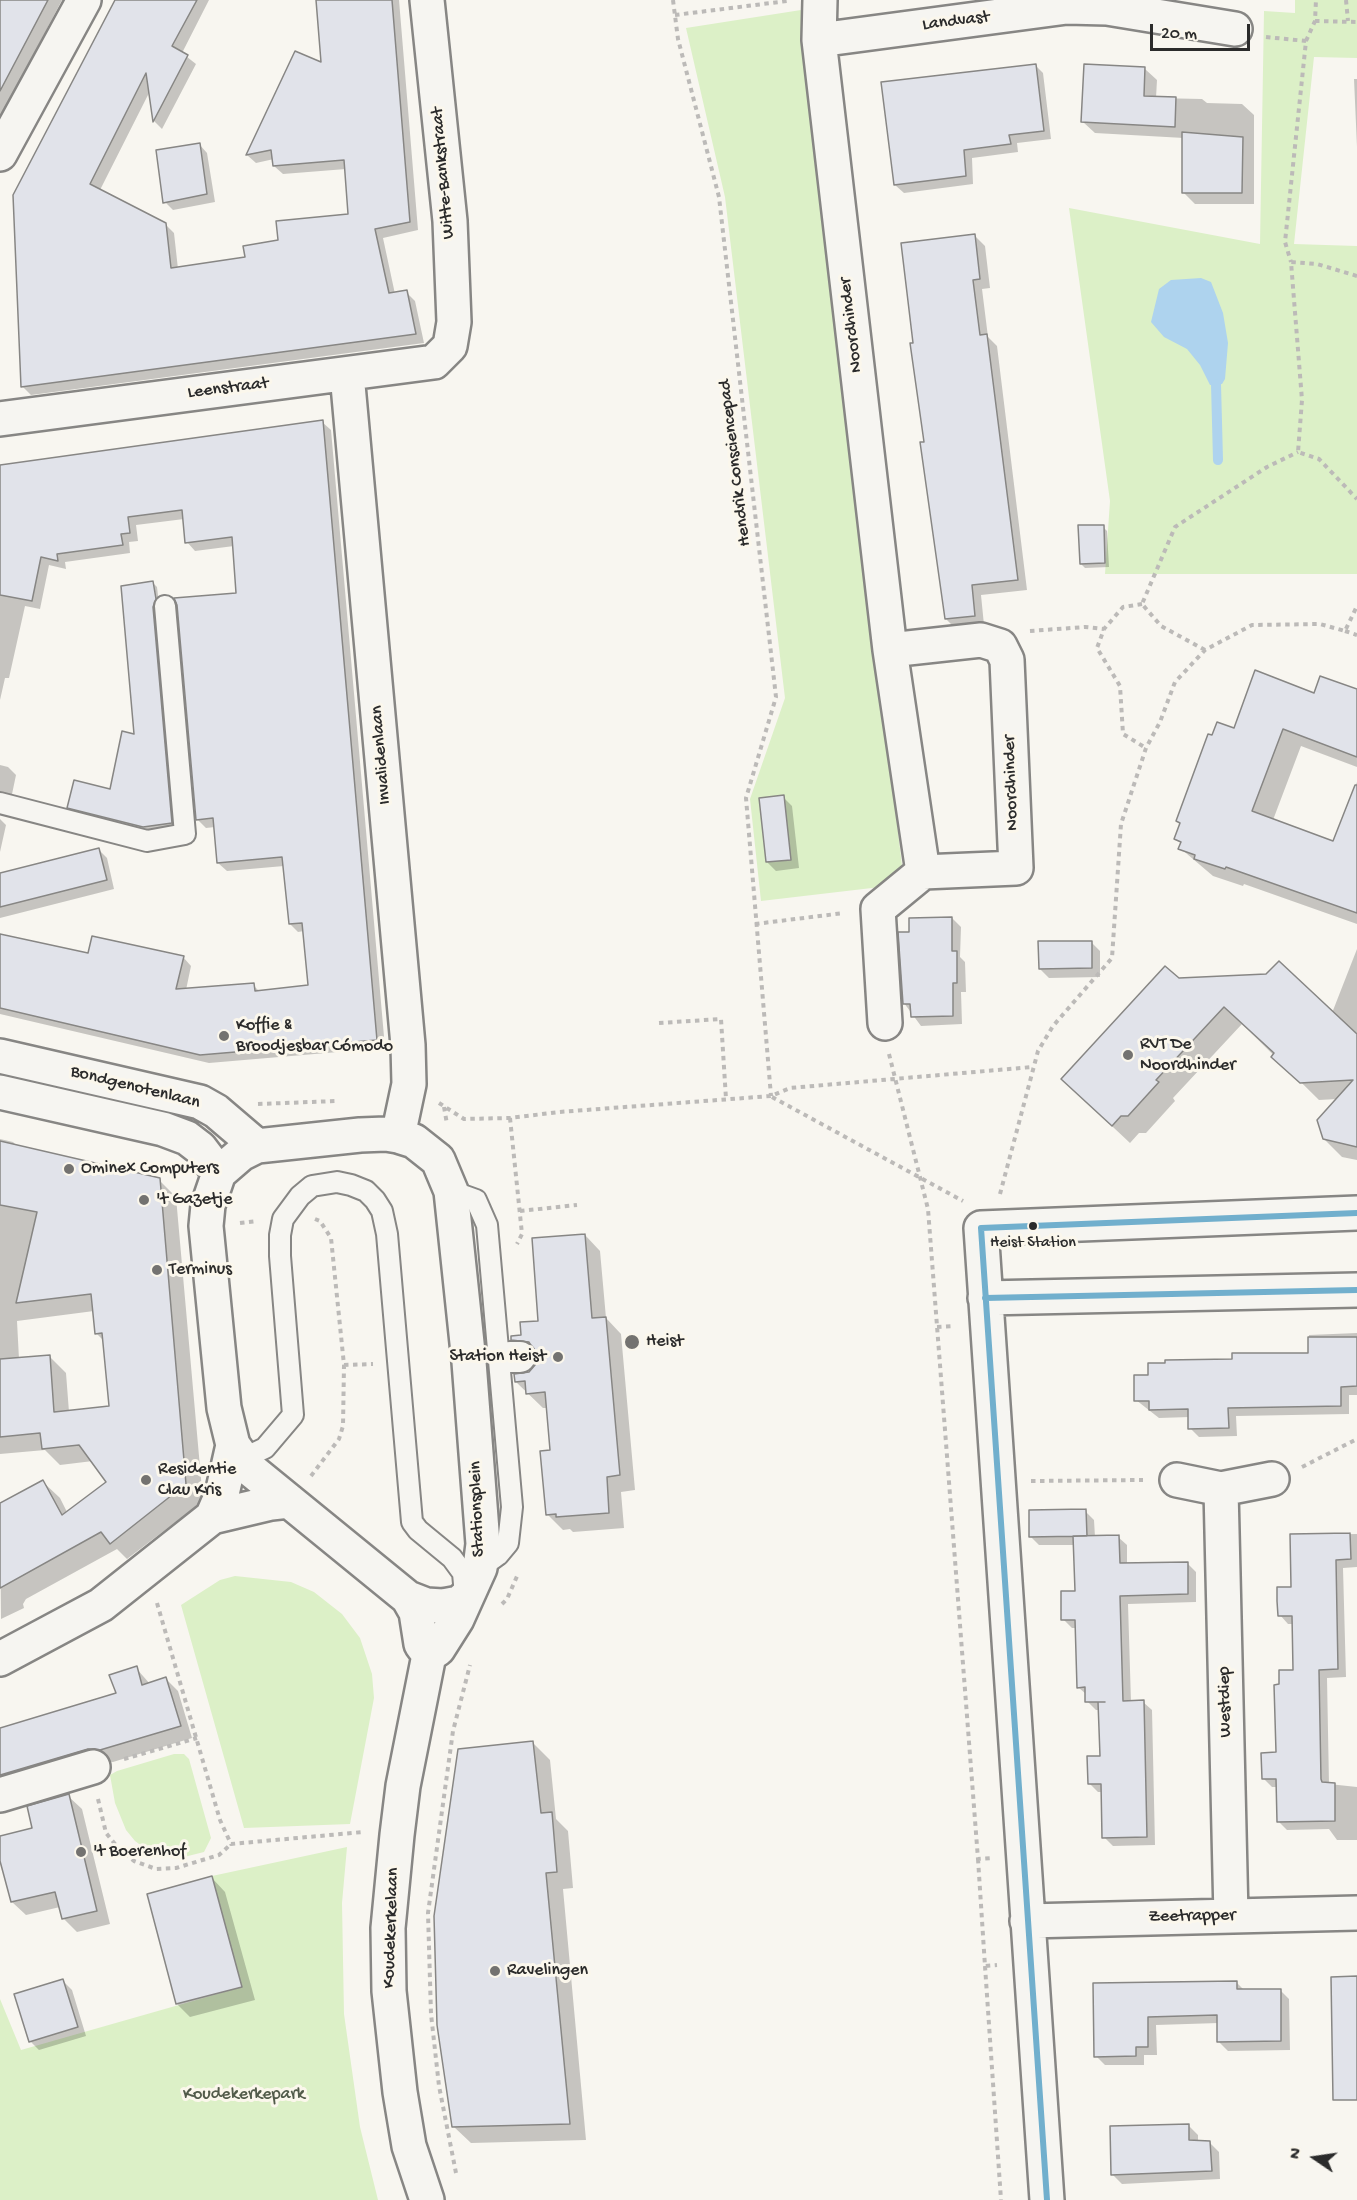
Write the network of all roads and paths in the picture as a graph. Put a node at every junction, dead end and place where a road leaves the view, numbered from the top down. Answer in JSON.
{"nodes":[{"id":1,"x":84,"y":0,"type":"edge"},
{"id":2,"x":427,"y":0,"type":"edge"},
{"id":3,"x":673,"y":0,"type":"edge"},
{"id":4,"x":796,"y":0,"type":"edge"},
{"id":5,"x":820,"y":0,"type":"edge"},
{"id":6,"x":1316,"y":0,"type":"edge"},
{"id":7,"x":1346,"y":0,"type":"edge"},
{"id":8,"x":675,"y":15,"type":"junction"},
{"id":9,"x":1315,"y":21,"type":"junction"},
{"id":10,"x":1348,"y":21,"type":"junction"},
{"id":11,"x":1357,"y":22,"type":"edge"},
{"id":12,"x":1235,"y":29,"type":"joint"},
{"id":13,"x":819,"y":40,"type":"junction"},
{"id":14,"x":1306,"y":41,"type":"junction"},
{"id":15,"x":0,"y":154,"type":"edge"},
{"id":16,"x":1291,"y":262,"type":"junction"},
{"id":17,"x":1357,"y":276,"type":"edge"},
{"id":18,"x":450,"y":346,"type":"joint"},
{"id":19,"x":347,"y":374,"type":"junction"},
{"id":20,"x":0,"y":419,"type":"edge"},
{"id":21,"x":1299,"y":453,"type":"junction"},
{"id":22,"x":1357,"y":499,"type":"edge"},
{"id":23,"x":1142,"y":604,"type":"junction"},
{"id":24,"x":165,"y":606,"type":"dead end"},
{"id":25,"x":1357,"y":606,"type":"edge"},
{"id":26,"x":1057,"y":628,"type":"dead end"},
{"id":27,"x":1104,"y":629,"type":"junction"},
{"id":28,"x":1345,"y":631,"type":"junction"},
{"id":29,"x":1357,"y":635,"type":"edge"},
{"id":30,"x":890,"y":650,"type":"junction"},
{"id":31,"x":1205,"y":650,"type":"junction"},
{"id":32,"x":1146,"y":748,"type":"junction"},
{"id":33,"x":0,"y":803,"type":"edge"},
{"id":34,"x":923,"y":872,"type":"junction"},
{"id":35,"x":878,"y":909,"type":"junction"},
{"id":36,"x":755,"y":924,"type":"junction"},
{"id":37,"x":659,"y":1023,"type":"dead end"},
{"id":38,"x":885,"y":1023,"type":"joint"},
{"id":39,"x":0,"y":1056,"type":"edge"},
{"id":40,"x":1032,"y":1067,"type":"junction"},
{"id":41,"x":895,"y":1080,"type":"junction"},
{"id":42,"x":0,"y":1092,"type":"edge"},
{"id":43,"x":771,"y":1096,"type":"junction"},
{"id":44,"x":726,"y":1099,"type":"junction"},
{"id":45,"x":444,"y":1107,"type":"dead end"},
{"id":46,"x":398,"y":1136,"type":"junction"},
{"id":47,"x":257,"y":1146,"type":"junction"},
{"id":48,"x":219,"y":1173,"type":"junction"},
{"id":49,"x":921,"y":1177,"type":"junction"},
{"id":50,"x":577,"y":1205,"type":"dead end"},
{"id":51,"x":520,"y":1211,"type":"dead end"},
{"id":52,"x":1357,"y":1213,"type":"edge"},
{"id":53,"x":989,"y":1227,"type":"junction"},
{"id":54,"x":1357,"y":1290,"type":"edge"},
{"id":55,"x":984,"y":1298,"type":"junction"},
{"id":56,"x":1357,"y":1439,"type":"edge"},
{"id":57,"x":237,"y":1452,"type":"junction"},
{"id":58,"x":1272,"y":1479,"type":"joint"},
{"id":59,"x":1177,"y":1480,"type":"joint"},
{"id":60,"x":997,"y":1481,"type":"junction"},
{"id":61,"x":1221,"y":1489,"type":"junction"},
{"id":62,"x":289,"y":1501,"type":"junction"},
{"id":63,"x":212,"y":1517,"type":"junction"},
{"id":64,"x":147,"y":1571,"type":"junction"},
{"id":65,"x":408,"y":1598,"type":"junction"},
{"id":66,"x":466,"y":1598,"type":"junction"},
{"id":67,"x":507,"y":1599,"type":"dead end"},
{"id":68,"x":499,"y":1607,"type":"dead end"},
{"id":69,"x":429,"y":1655,"type":"junction"},
{"id":70,"x":473,"y":1656,"type":"dead end"},
{"id":71,"x":0,"y":1659,"type":"edge"},
{"id":72,"x":198,"y":1738,"type":"junction"},
{"id":73,"x":93,"y":1767,"type":"junction"},
{"id":74,"x":0,"y":1795,"type":"edge"},
{"id":75,"x":397,"y":1835,"type":"junction"},
{"id":76,"x":231,"y":1844,"type":"junction"},
{"id":77,"x":1023,"y":1855,"type":"junction"},
{"id":78,"x":978,"y":1859,"type":"junction"},
{"id":79,"x":1357,"y":1913,"type":"edge"},
{"id":80,"x":1231,"y":1916,"type":"junction"},
{"id":81,"x":1027,"y":1921,"type":"junction"},
{"id":82,"x":1030,"y":1963,"type":"junction"},
{"id":83,"x":985,"y":1966,"type":"junction"},
{"id":84,"x":453,"y":2161,"type":"dead end"},
{"id":85,"x":427,"y":2200,"type":"edge"},
{"id":86,"x":1001,"y":2200,"type":"edge"},
{"id":87,"x":1047,"y":2200,"type":"edge"}],
"edges":[{"from":1,"to":15,"type":"street"},
{"from":2,"to":18,"type":"street","name":"Witte-Bankstraat"},
{"from":3,"to":8,"type":"path","name":"Hendrik Consciencepad"},
{"from":4,"to":8,"type":"path"},
{"from":5,"to":13,"type":"street","name":"Noordhinder"},
{"from":6,"to":9,"type":"path"},
{"from":7,"to":10,"type":"path"},
{"from":8,"to":36,"type":"path","name":"Hendrik Consciencepad"},
{"from":9,"to":10,"type":"path"},
{"from":9,"to":14,"type":"path"},
{"from":10,"to":11,"type":"path"},
{"from":12,"to":13,"type":"street","name":"Landvast"},
{"from":12,"to":14,"type":"path"},
{"from":13,"to":30,"type":"street","name":"Noordhinder"},
{"from":14,"to":16,"type":"path"},
{"from":16,"to":17,"type":"path"},
{"from":16,"to":21,"type":"path"},
{"from":18,"to":19,"type":"street","name":"Leenstraat"},
{"from":19,"to":20,"type":"street","name":"Leenstraat"},
{"from":19,"to":46,"type":"street","name":"Invalidenlaan"},
{"from":21,"to":22,"type":"path"},
{"from":21,"to":23,"type":"path"},
{"from":23,"to":27,"type":"path"},
{"from":23,"to":31,"type":"path"},
{"from":24,"to":33,"type":"lane"},
{"from":25,"to":28,"type":"path"},
{"from":26,"to":27,"type":"path"},
{"from":27,"to":32,"type":"path"},
{"from":28,"to":29,"type":"path"},
{"from":28,"to":31,"type":"path"},
{"from":30,"to":34,"type":"street","name":"Noordhinder"},
{"from":30,"to":34,"type":"street","name":"Noordhinder"},
{"from":31,"to":32,"type":"path"},
{"from":32,"to":40,"type":"path"},
{"from":34,"to":35,"type":"street"},
{"from":35,"to":36,"type":"path"},
{"from":35,"to":38,"type":"street"},
{"from":36,"to":43,"type":"path","name":"Hendrik Consciencepad"},
{"from":37,"to":44,"type":"path"},
{"from":38,"to":41,"type":"path"},
{"from":39,"to":47,"type":"street","name":"Bondgenotenlaan"},
{"from":40,"to":41,"type":"path"},
{"from":40,"to":53,"type":"path"},
{"from":41,"to":43,"type":"path"},
{"from":41,"to":49,"type":"path"},
{"from":42,"to":48,"type":"street","name":"Bondgenotenlaan"},
{"from":43,"to":44,"type":"path"},
{"from":43,"to":49,"type":"path"},
{"from":44,"to":45,"type":"path"},
{"from":46,"to":47,"type":"street","name":"Stationsplein"},
{"from":46,"to":66,"type":"street","name":"Stationsplein"},
{"from":47,"to":48,"type":"street","name":"Stationsplein"},
{"from":48,"to":57,"type":"street"},
{"from":49,"to":53,"type":"path"},
{"from":49,"to":78,"type":"path"},
{"from":50,"to":51,"type":"path"},
{"from":52,"to":53,"type":"street"},
{"from":53,"to":55,"type":"street"},
{"from":54,"to":55,"type":"street"},
{"from":55,"to":60,"type":"street"},
{"from":56,"to":58,"type":"path"},
{"from":57,"to":62,"type":"street"},
{"from":57,"to":63,"type":"street"},
{"from":57,"to":66,"type":"lane"},
{"from":58,"to":61,"type":"street"},
{"from":59,"to":60,"type":"path"},
{"from":59,"to":61,"type":"street"},
{"from":60,"to":77,"type":"street"},
{"from":61,"to":80,"type":"street","name":"Westdiep"},
{"from":62,"to":63,"type":"street"},
{"from":62,"to":65,"type":"street"},
{"from":63,"to":64,"type":"street"},
{"from":64,"to":71,"type":"street"},
{"from":64,"to":72,"type":"path"},
{"from":65,"to":66,"type":"street"},
{"from":65,"to":69,"type":"street"},
{"from":66,"to":69,"type":"street"},
{"from":67,"to":68,"type":"path"},
{"from":69,"to":75,"type":"street","name":"Koudekerkelaan"},
{"from":70,"to":84,"type":"path"},
{"from":72,"to":73,"type":"path"},
{"from":72,"to":76,"type":"path"},
{"from":73,"to":74,"type":"street"},
{"from":73,"to":76,"type":"path"},
{"from":75,"to":76,"type":"path"},
{"from":75,"to":85,"type":"street","name":"Koudekerkelaan"},
{"from":77,"to":78,"type":"path"},
{"from":77,"to":81,"type":"street"},
{"from":78,"to":83,"type":"path"},
{"from":79,"to":80,"type":"street","name":"Zeetrapper"},
{"from":80,"to":81,"type":"street","name":"Zeetrapper"},
{"from":81,"to":82,"type":"street"},
{"from":82,"to":83,"type":"path"},
{"from":82,"to":87,"type":"street"},
{"from":83,"to":86,"type":"path"}]}
